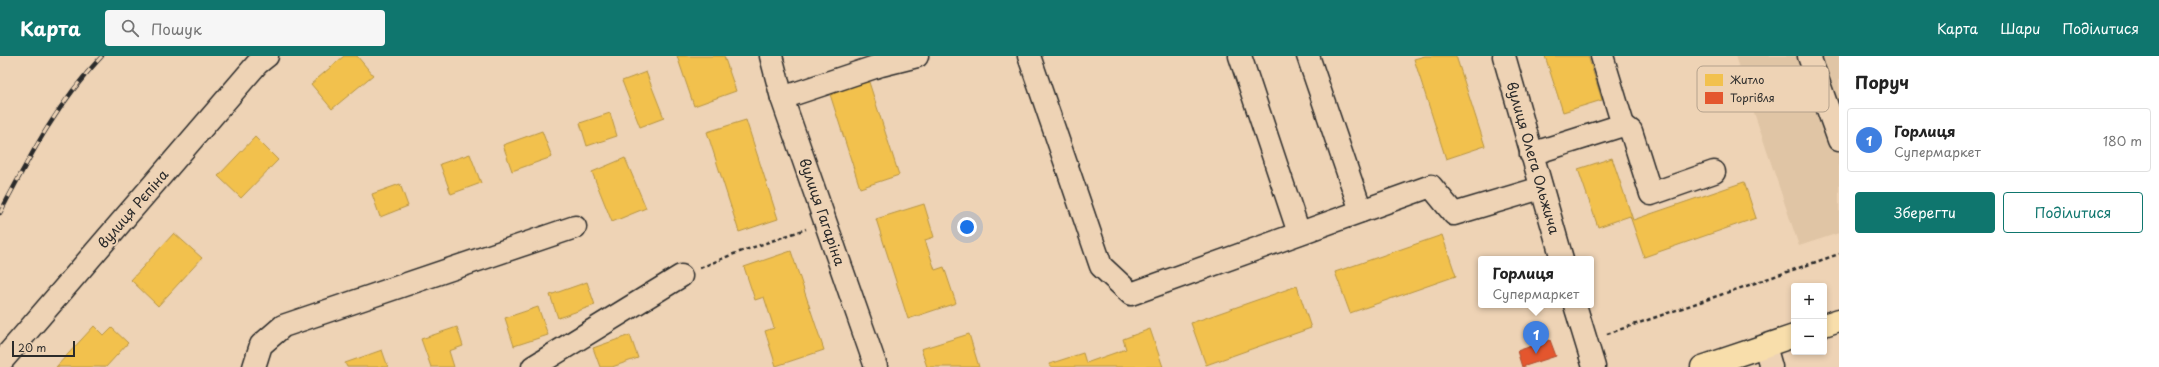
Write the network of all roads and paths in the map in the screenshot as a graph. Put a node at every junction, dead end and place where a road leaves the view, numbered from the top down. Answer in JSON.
{"nodes":[{"id":1,"x":267,"y":56,"type":"edge"},
{"id":2,"x":771,"y":56,"type":"edge"},
{"id":3,"x":917,"y":56,"type":"edge"},
{"id":4,"x":1029,"y":56,"type":"edge"},
{"id":5,"x":1240,"y":56,"type":"edge"},
{"id":6,"x":1308,"y":56,"type":"edge"},
{"id":7,"x":1504,"y":56,"type":"edge"},
{"id":8,"x":1602,"y":56,"type":"edge"},
{"id":9,"x":1808,"y":56,"type":"edge"},
{"id":10,"x":1812,"y":66,"type":"edge"},
{"id":11,"x":782,"y":98,"type":"junction"},
{"id":12,"x":1829,"y":112,"type":"edge"},
{"id":13,"x":1623,"y":125,"type":"junction"},
{"id":14,"x":1839,"y":140,"type":"edge"},
{"id":15,"x":1530,"y":154,"type":"junction"},
{"id":16,"x":1714,"y":172,"type":"dead end"},
{"id":17,"x":1541,"y":188,"type":"junction"},
{"id":18,"x":1361,"y":211,"type":"junction"},
{"id":19,"x":826,"y":223,"type":"junction"},
{"id":20,"x":575,"y":227,"type":"dead end"},
{"id":21,"x":1299,"y":233,"type":"junction"},
{"id":22,"x":1839,"y":254,"type":"edge"},
{"id":23,"x":1561,"y":256,"type":"edge"},
{"id":24,"x":681,"y":276,"type":"joint"},
{"id":25,"x":1576,"y":308,"type":"edge"},
{"id":26,"x":1839,"y":320,"type":"edge"},
{"id":27,"x":1827,"y":324,"type":"edge"},
{"id":28,"x":1791,"y":337,"type":"edge"},
{"id":29,"x":1586,"y":341,"type":"junction"},
{"id":30,"x":1765,"y":346,"type":"junction"},
{"id":31,"x":0,"y":363,"type":"edge"},
{"id":32,"x":254,"y":367,"type":"edge"},
{"id":33,"x":533,"y":367,"type":"edge"},
{"id":34,"x":876,"y":367,"type":"edge"},
{"id":35,"x":1594,"y":367,"type":"edge"},
{"id":36,"x":1702,"y":367,"type":"edge"},
{"id":37,"x":1771,"y":367,"type":"edge"}],
"edges":[{"from":1,"to":31,"type":"street","name":"вулиця Рєпіна"},
{"from":2,"to":11,"type":"street","name":"вулиця Гагаріна"},
{"from":3,"to":11,"type":"street"},
{"from":4,"to":21,"type":"street"},
{"from":5,"to":21,"type":"street"},
{"from":6,"to":18,"type":"street"},
{"from":7,"to":15,"type":"street","name":"вулиця Олега Ольжича"},
{"from":8,"to":13,"type":"street"},
{"from":9,"to":10,"type":"street"},
{"from":11,"to":19,"type":"street","name":"вулиця Гагаріна"},
{"from":12,"to":14,"type":"street"},
{"from":13,"to":15,"type":"street"},
{"from":13,"to":16,"type":"street"},
{"from":15,"to":17,"type":"street","name":"вулиця Олега Ольжича"},
{"from":17,"to":18,"type":"street"},
{"from":17,"to":23,"type":"street","name":"вулиця Олега Ольжича"},
{"from":18,"to":21,"type":"street"},
{"from":19,"to":24,"type":"path"},
{"from":19,"to":34,"type":"street","name":"вулиця Гагаріна"},
{"from":20,"to":32,"type":"street"},
{"from":22,"to":29,"type":"path"},
{"from":24,"to":33,"type":"street"},
{"from":25,"to":29,"type":"street"},
{"from":26,"to":27,"type":"main road"},
{"from":28,"to":30,"type":"main road"},
{"from":29,"to":35,"type":"street"},
{"from":30,"to":36,"type":"main road"},
{"from":30,"to":37,"type":"street"}]}
